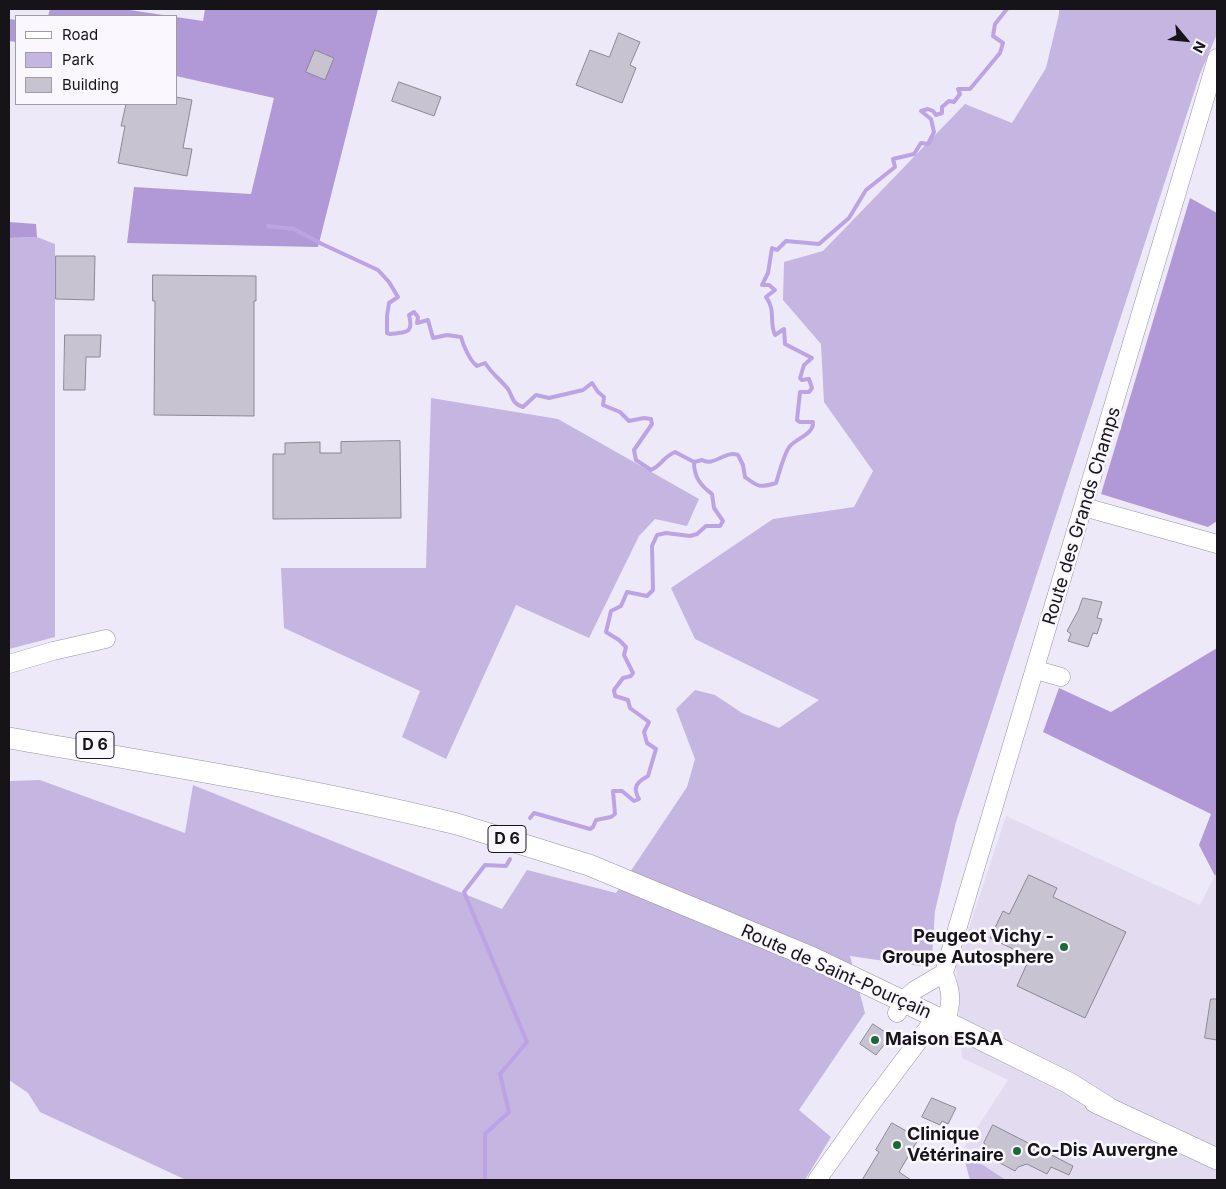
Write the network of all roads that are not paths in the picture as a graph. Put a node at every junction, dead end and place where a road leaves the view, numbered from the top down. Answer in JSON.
{"nodes":[{"id":1,"x":1217,"y":58,"type":"edge"},
{"id":2,"x":1084,"y":507,"type":"junction"},
{"id":3,"x":1214,"y":540,"type":"edge"},
{"id":4,"x":1217,"y":558,"type":"edge"},
{"id":5,"x":106,"y":639,"type":"dead end"},
{"id":6,"x":9,"y":664,"type":"edge"},
{"id":7,"x":1036,"y":670,"type":"junction"},
{"id":8,"x":1061,"y":677,"type":"dead end"},
{"id":9,"x":9,"y":727,"type":"edge"},
{"id":10,"x":9,"y":738,"type":"edge"},
{"id":11,"x":180,"y":768,"type":"junction"},
{"id":12,"x":944,"y":973,"type":"junction"},
{"id":13,"x":901,"y":1007,"type":"junction"},
{"id":14,"x":937,"y":1025,"type":"junction"},
{"id":15,"x":1217,"y":1159,"type":"edge"},
{"id":16,"x":817,"y":1180,"type":"edge"}],
"edges":[{"from":1,"to":2,"type":"street","name":"Route des Grands Champs"},
{"from":2,"to":3,"type":"street"},
{"from":2,"to":7,"type":"street","name":"Route des Grands Champs"},
{"from":3,"to":4,"type":"street"},
{"from":5,"to":6,"type":"street"},
{"from":7,"to":8,"type":"street"},
{"from":7,"to":12,"type":"street","name":"Route des Grands Champs"},
{"from":9,"to":11,"type":"main road","number":"D 6"},
{"from":10,"to":11,"type":"main road","number":"D 6"},
{"from":11,"to":13,"type":"main road","name":"Route de Saint-Pourçain","number":"D 6"},
{"from":12,"to":13,"type":"street"},
{"from":12,"to":14,"type":"street"},
{"from":13,"to":14,"type":"main road","name":"Route de Saint-Pourçain","number":"D 6"},
{"from":14,"to":15,"type":"main road","name":"Route de Saint-Pourçain","number":"D 6"},
{"from":14,"to":16,"type":"street"}]}
